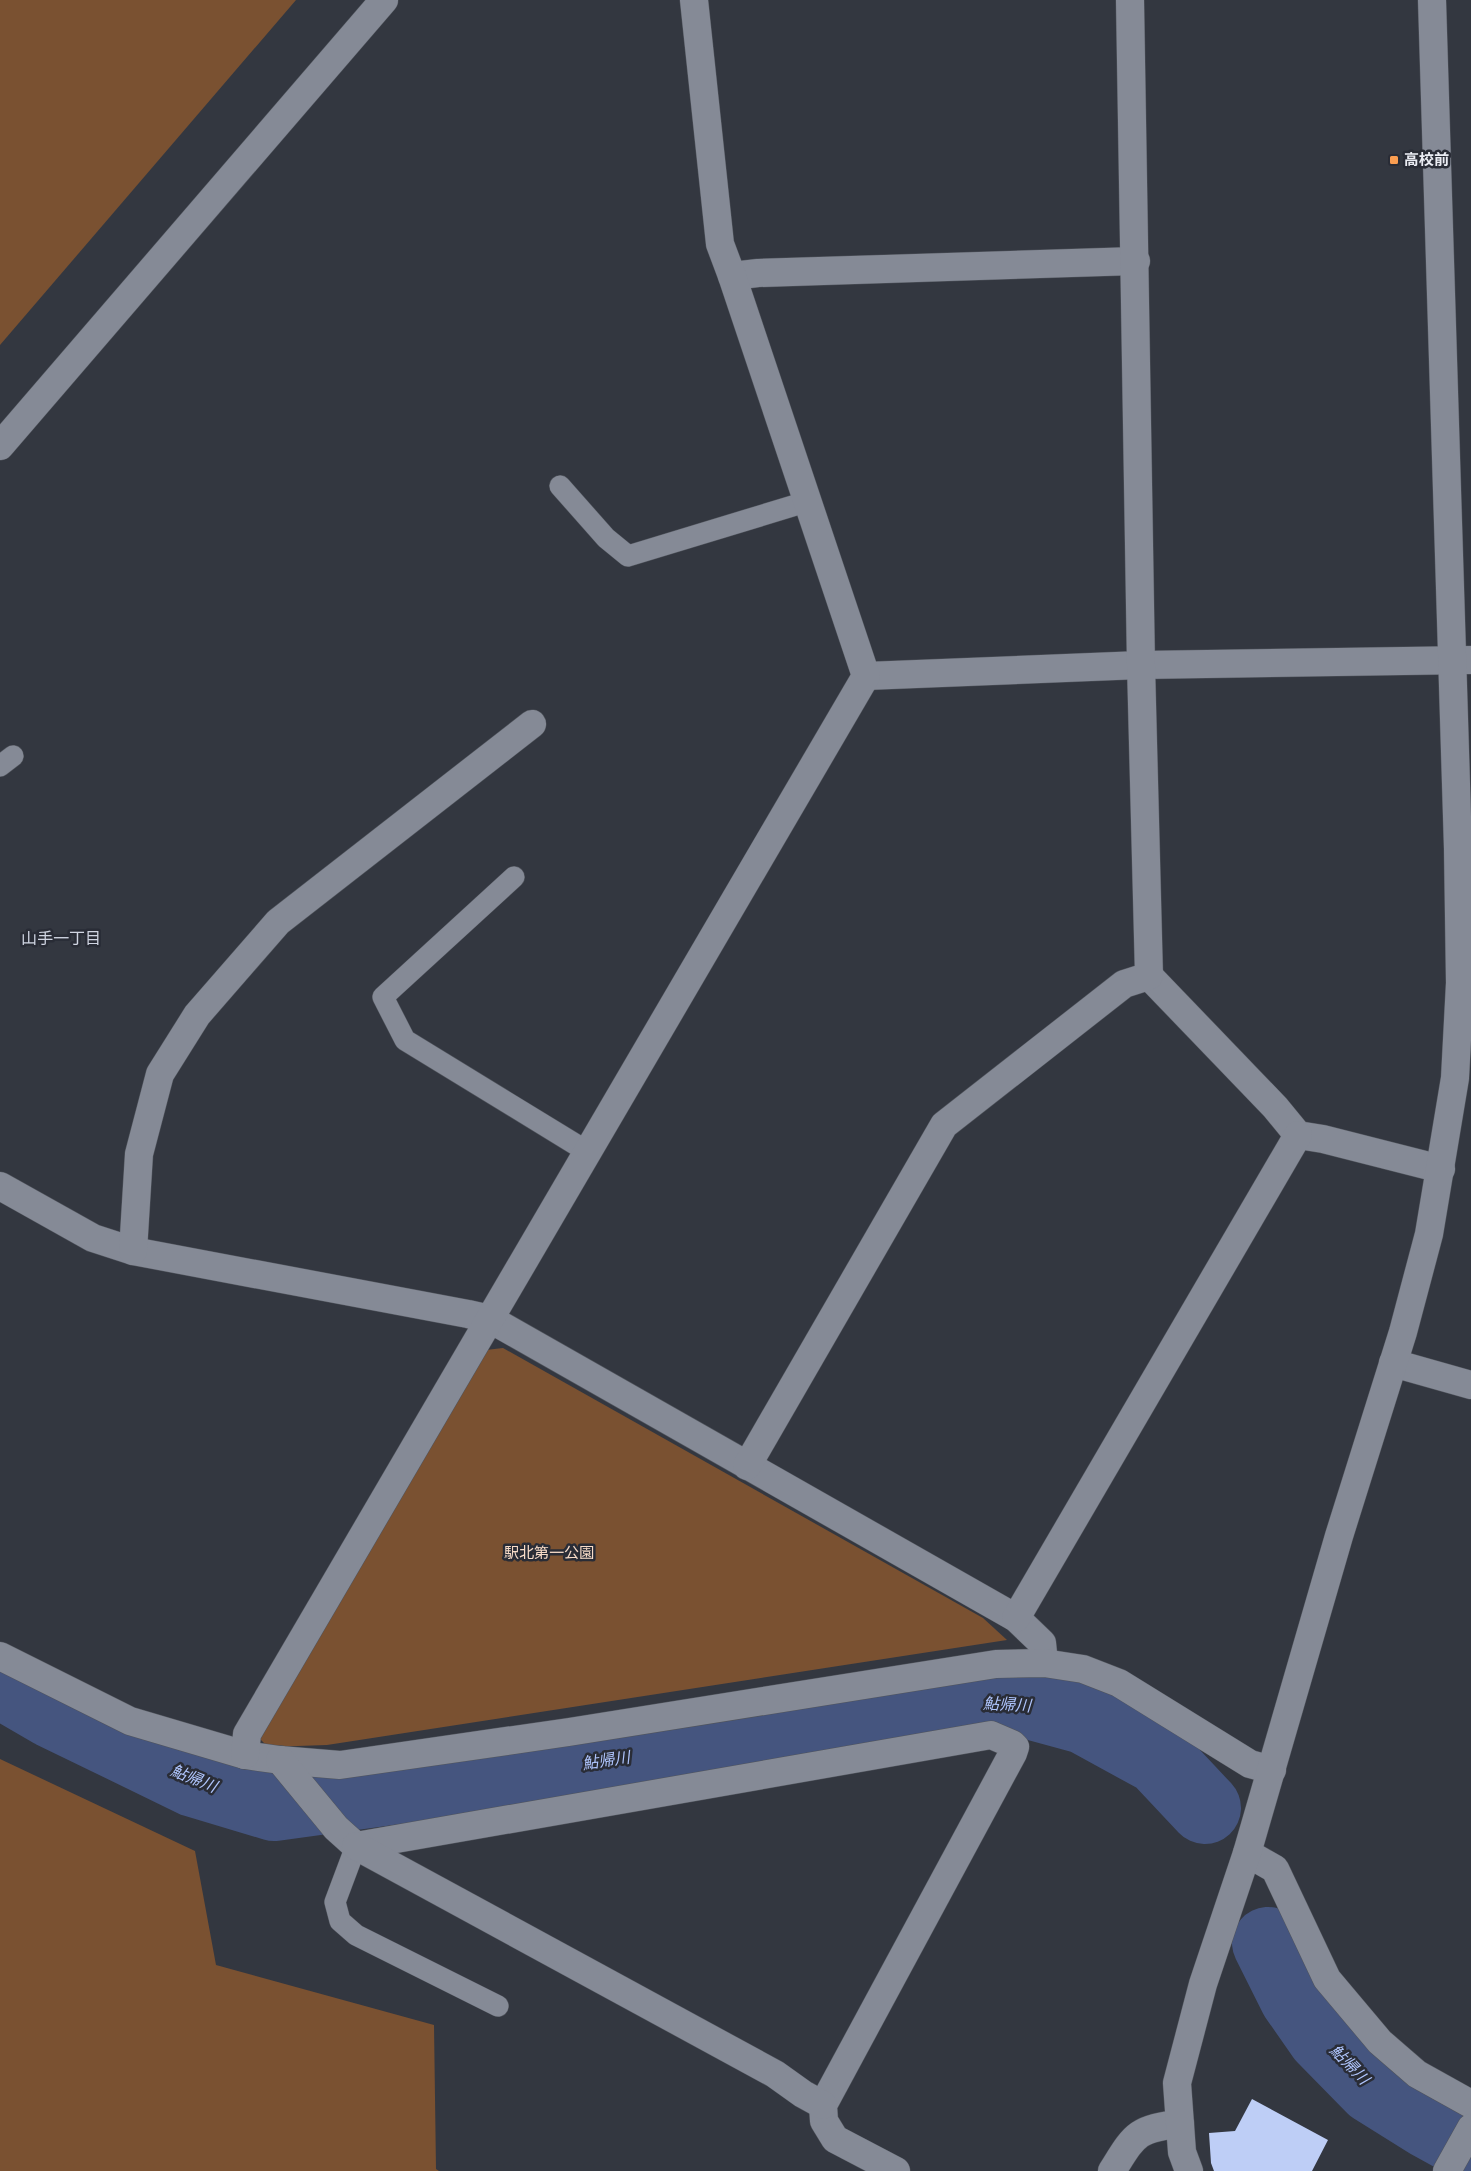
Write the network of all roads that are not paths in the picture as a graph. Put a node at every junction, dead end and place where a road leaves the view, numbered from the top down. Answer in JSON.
{"nodes":[{"id":1,"x":384,"y":0,"type":"edge"},
{"id":2,"x":694,"y":0,"type":"edge"},
{"id":3,"x":1130,"y":0,"type":"edge"},
{"id":4,"x":1432,"y":0,"type":"edge"},
{"id":5,"x":1136,"y":261,"type":"junction"},
{"id":6,"x":732,"y":276,"type":"junction"},
{"id":7,"x":0,"y":446,"type":"edge"},
{"id":8,"x":560,"y":486,"type":"dead end"},
{"id":9,"x":809,"y":501,"type":"junction"},
{"id":10,"x":1461,"y":660,"type":"edge"},
{"id":11,"x":1141,"y":665,"type":"junction"},
{"id":12,"x":866,"y":676,"type":"junction"},
{"id":13,"x":532,"y":724,"type":"dead end"},
{"id":14,"x":514,"y":877,"type":"dead end"},
{"id":15,"x":1149,"y":976,"type":"junction"},
{"id":16,"x":1298,"y":1135,"type":"junction"},
{"id":17,"x":588,"y":1152,"type":"junction"},
{"id":18,"x":1441,"y":1169,"type":"junction"},
{"id":19,"x":0,"y":1186,"type":"edge"},
{"id":20,"x":133,"y":1251,"type":"junction"},
{"id":21,"x":490,"y":1319,"type":"junction"},
{"id":22,"x":1393,"y":1362,"type":"junction"},
{"id":23,"x":1471,"y":1385,"type":"edge"},
{"id":24,"x":747,"y":1466,"type":"junction"},
{"id":25,"x":1016,"y":1618,"type":"junction"},
{"id":26,"x":0,"y":1656,"type":"edge"},
{"id":27,"x":1044,"y":1663,"type":"junction"},
{"id":28,"x":245,"y":1755,"type":"junction"},
{"id":29,"x":287,"y":1770,"type":"junction"},
{"id":30,"x":1272,"y":1770,"type":"junction"},
{"id":31,"x":346,"y":1837,"type":"junction"},
{"id":32,"x":1247,"y":1853,"type":"junction"},
{"id":33,"x":498,"y":2006,"type":"dead end"},
{"id":34,"x":1471,"y":2104,"type":"edge"},
{"id":35,"x":823,"y":2105,"type":"junction"},
{"id":36,"x":1180,"y":2124,"type":"junction"},
{"id":37,"x":1471,"y":2128,"type":"edge"},
{"id":38,"x":1448,"y":2169,"type":"edge"},
{"id":39,"x":896,"y":2171,"type":"edge"},
{"id":40,"x":1112,"y":2171,"type":"edge"},
{"id":41,"x":1189,"y":2171,"type":"edge"}],
"edges":[{"from":1,"to":7,"type":"street"},
{"from":2,"to":6,"type":"street"},
{"from":3,"to":5,"type":"street"},
{"from":4,"to":10,"type":"street"},
{"from":5,"to":6,"type":"street"},
{"from":5,"to":11,"type":"street"},
{"from":6,"to":9,"type":"street"},
{"from":8,"to":9,"type":"lane"},
{"from":9,"to":12,"type":"street"},
{"from":10,"to":11,"type":"street"},
{"from":10,"to":18,"type":"street"},
{"from":11,"to":12,"type":"street"},
{"from":11,"to":15,"type":"street"},
{"from":12,"to":17,"type":"street"},
{"from":13,"to":20,"type":"street"},
{"from":14,"to":17,"type":"lane"},
{"from":15,"to":16,"type":"street"},
{"from":15,"to":24,"type":"street"},
{"from":16,"to":18,"type":"street"},
{"from":16,"to":25,"type":"street"},
{"from":17,"to":21,"type":"street"},
{"from":18,"to":22,"type":"street"},
{"from":19,"to":20,"type":"street"},
{"from":20,"to":21,"type":"street"},
{"from":21,"to":24,"type":"street"},
{"from":21,"to":28,"type":"street"},
{"from":22,"to":23,"type":"street"},
{"from":22,"to":30,"type":"street"},
{"from":24,"to":25,"type":"street"},
{"from":25,"to":27,"type":"street"},
{"from":26,"to":28,"type":"street"},
{"from":27,"to":29,"type":"street"},
{"from":27,"to":30,"type":"street"},
{"from":28,"to":29,"type":"street"},
{"from":29,"to":31,"type":"street"},
{"from":30,"to":32,"type":"street"},
{"from":31,"to":33,"type":"lane"},
{"from":31,"to":35,"type":"street"},
{"from":31,"to":35,"type":"street"},
{"from":32,"to":34,"type":"street"},
{"from":32,"to":36,"type":"street"},
{"from":35,"to":39,"type":"street"},
{"from":36,"to":40,"type":"street"},
{"from":36,"to":41,"type":"street"},
{"from":37,"to":38,"type":"street"}]}
